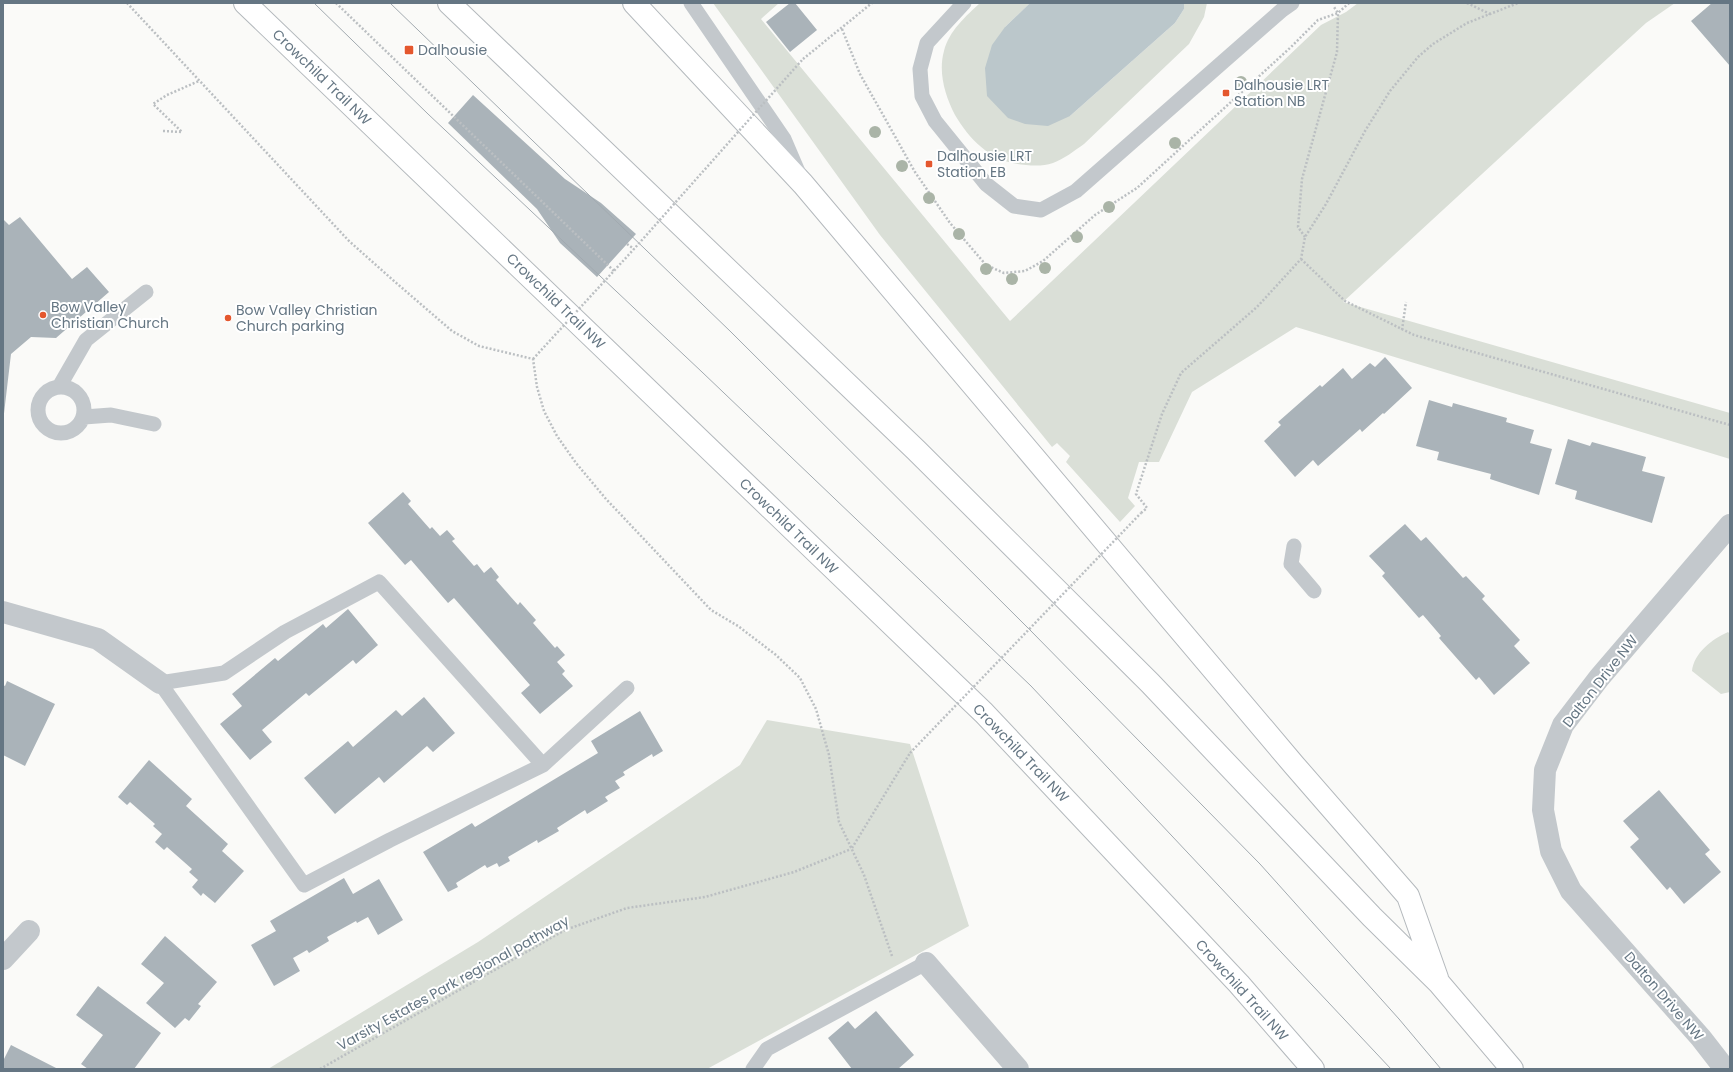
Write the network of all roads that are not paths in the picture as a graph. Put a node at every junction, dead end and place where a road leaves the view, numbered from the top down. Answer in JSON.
{"nodes":[{"id":1,"x":245,"y":3,"type":"edge"},
{"id":2,"x":449,"y":3,"type":"edge"},
{"id":3,"x":634,"y":3,"type":"edge"},
{"id":4,"x":691,"y":3,"type":"edge"},
{"id":5,"x":964,"y":3,"type":"edge"},
{"id":6,"x":1283,"y":5,"type":"edge"},
{"id":7,"x":803,"y":184,"type":"junction"},
{"id":8,"x":146,"y":292,"type":"dead end"},
{"id":9,"x":59,"y":387,"type":"junction"},
{"id":10,"x":84,"y":417,"type":"junction"},
{"id":11,"x":154,"y":424,"type":"dead end"},
{"id":12,"x":1730,"y":525,"type":"edge"},
{"id":13,"x":1294,"y":546,"type":"dead end"},
{"id":14,"x":1314,"y":591,"type":"dead end"},
{"id":15,"x":3,"y":612,"type":"edge"},
{"id":16,"x":160,"y":683,"type":"junction"},
{"id":17,"x":627,"y":688,"type":"dead end"},
{"id":18,"x":543,"y":765,"type":"junction"},
{"id":19,"x":29,"y":931,"type":"dead end"},
{"id":20,"x":3,"y":959,"type":"edge"},
{"id":21,"x":916,"y":968,"type":"joint"},
{"id":22,"x":1439,"y":983,"type":"junction"},
{"id":23,"x":753,"y":1069,"type":"edge"},
{"id":24,"x":1018,"y":1069,"type":"edge"},
{"id":25,"x":1314,"y":1069,"type":"edge"},
{"id":26,"x":1512,"y":1069,"type":"edge"},
{"id":27,"x":1725,"y":1069,"type":"edge"}],
"edges":[{"from":1,"to":25,"type":"highway","name":"Crowchild Trail NW"},
{"from":2,"to":22,"type":"highway"},
{"from":3,"to":7,"type":"highway"},
{"from":4,"to":7,"type":"lane"},
{"from":5,"to":6,"type":"lane"},
{"from":7,"to":22,"type":"highway"},
{"from":8,"to":9,"type":"lane"},
{"from":9,"to":10,"type":"lane"},
{"from":9,"to":10,"type":"lane"},
{"from":10,"to":11,"type":"lane"},
{"from":12,"to":27,"type":"street","name":"Dalton Drive NW"},
{"from":13,"to":14,"type":"lane"},
{"from":15,"to":16,"type":"street"},
{"from":16,"to":18,"type":"lane"},
{"from":16,"to":18,"type":"lane"},
{"from":17,"to":18,"type":"lane"},
{"from":19,"to":20,"type":"street"},
{"from":21,"to":23,"type":"lane"},
{"from":21,"to":24,"type":"street"},
{"from":22,"to":26,"type":"highway"}]}
